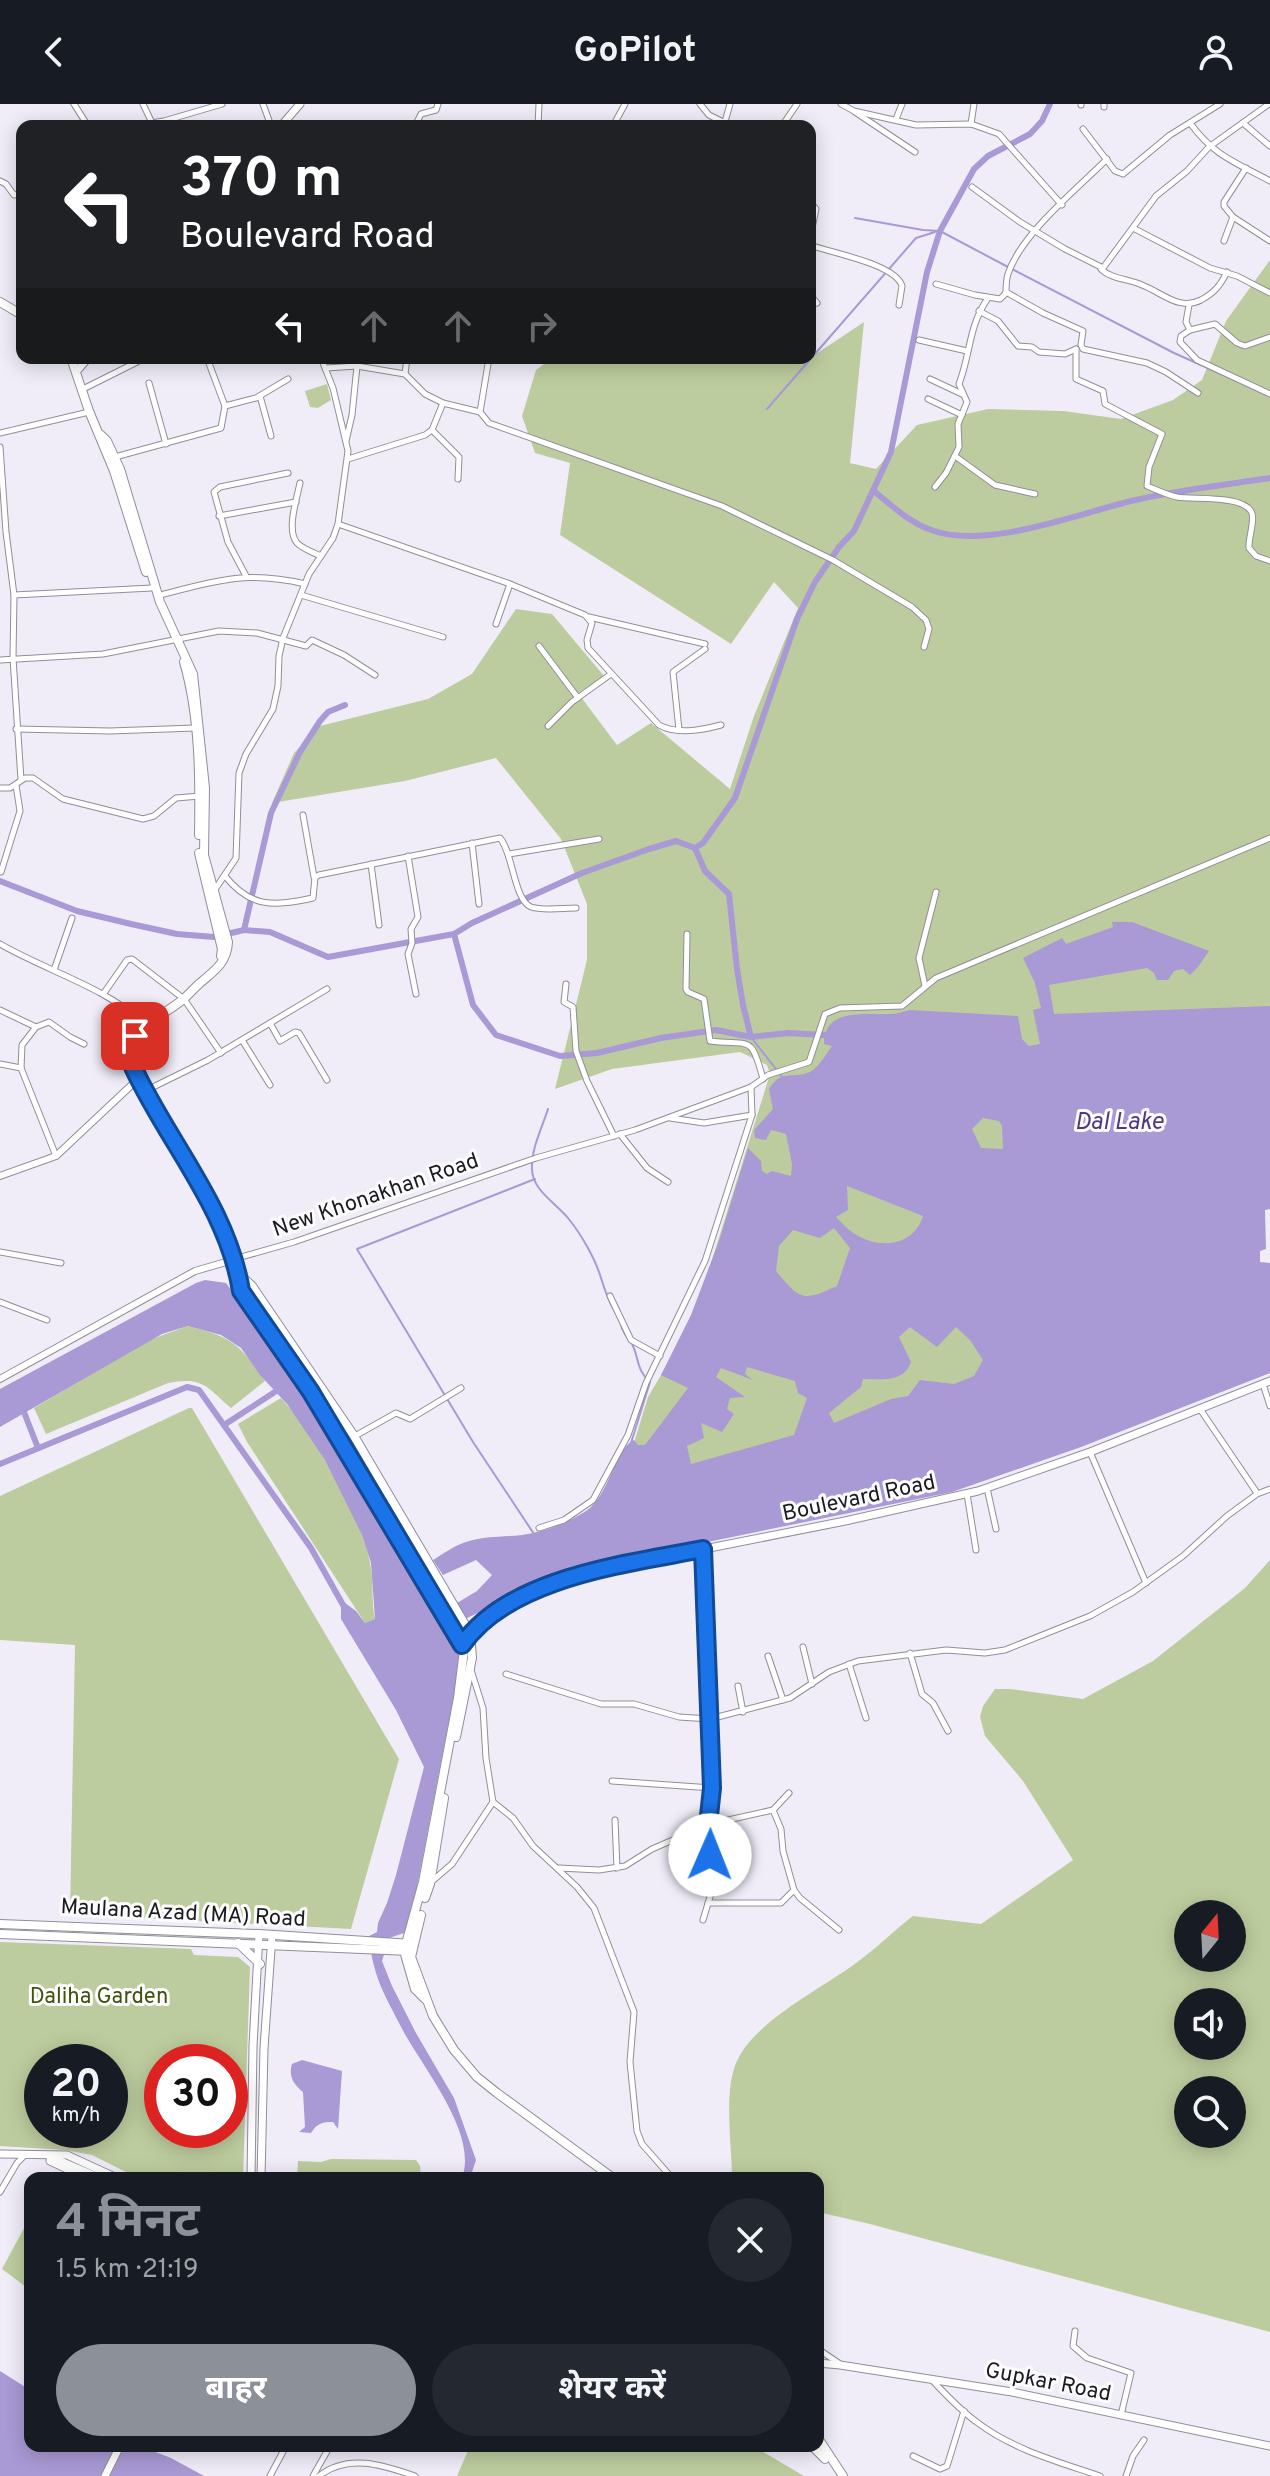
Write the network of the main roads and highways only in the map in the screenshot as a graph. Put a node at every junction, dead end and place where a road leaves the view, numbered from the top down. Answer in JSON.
{"nodes":[{"id":1,"x":300,"y":104,"type":"edge"},
{"id":2,"x":286,"y":120,"type":"edge"},
{"id":3,"x":73,"y":364,"type":"edge"},
{"id":4,"x":83,"y":364,"type":"edge"},
{"id":5,"x":76,"y":372,"type":"junction"},
{"id":6,"x":101,"y":435,"type":"junction"},
{"id":7,"x":157,"y":596,"type":"junction"},
{"id":8,"x":182,"y":650,"type":"junction"},
{"id":9,"x":214,"y":895,"type":"junction"},
{"id":10,"x":238,"y":1273,"type":"junction"},
{"id":11,"x":1266,"y":1383,"type":"edge"},
{"id":12,"x":395,"y":1507,"type":"junction"},
{"id":13,"x":385,"y":1513,"type":"junction"},
{"id":14,"x":468,"y":1629,"type":"junction"},
{"id":15,"x":462,"y":1645,"type":"junction"},
{"id":16,"x":432,"y":1856,"type":"junction"},
{"id":17,"x":0,"y":1924,"type":"edge"},
{"id":18,"x":0,"y":1934,"type":"edge"},
{"id":19,"x":259,"y":1939,"type":"junction"},
{"id":20,"x":272,"y":1940,"type":"junction"},
{"id":21,"x":238,"y":1943,"type":"junction"},
{"id":22,"x":405,"y":1947,"type":"junction"},
{"id":23,"x":260,"y":1964,"type":"junction"},
{"id":24,"x":253,"y":2048,"type":"junction"},
{"id":25,"x":264,"y":2048,"type":"junction"},
{"id":26,"x":259,"y":2060,"type":"junction"},
{"id":27,"x":0,"y":2154,"type":"edge"},
{"id":28,"x":47,"y":2155,"type":"junction"},
{"id":29,"x":74,"y":2172,"type":"edge"},
{"id":30,"x":86,"y":2172,"type":"edge"},
{"id":31,"x":104,"y":2172,"type":"edge"},
{"id":32,"x":256,"y":2172,"type":"edge"},
{"id":33,"x":256,"y":2172,"type":"edge"},
{"id":34,"x":256,"y":2172,"type":"edge"},
{"id":35,"x":605,"y":2172,"type":"edge"},
{"id":36,"x":824,"y":2364,"type":"edge"},
{"id":37,"x":1270,"y":2446,"type":"edge"},
{"id":38,"x":117,"y":2452,"type":"edge"},
{"id":39,"x":824,"y":2452,"type":"edge"},
{"id":40,"x":832,"y":2464,"type":"junction"},
{"id":41,"x":105,"y":2476,"type":"edge"},
{"id":42,"x":836,"y":2476,"type":"edge"},
{"id":43,"x":843,"y":2476,"type":"edge"}],
"edges":[{"from":1,"to":2,"type":"main road"},
{"from":3,"to":5,"type":"main road"},
{"from":4,"to":5,"type":"main road"},
{"from":5,"to":6,"type":"main road"},
{"from":6,"to":7,"type":"main road"},
{"from":6,"to":7,"type":"main road"},
{"from":7,"to":8,"type":"main road"},
{"from":8,"to":9,"type":"main road"},
{"from":8,"to":9,"type":"main road"},
{"from":9,"to":10,"type":"main road"},
{"from":10,"to":12,"type":"main road"},
{"from":10,"to":13,"type":"main road"},
{"from":11,"to":14,"type":"main road","name":"Boulevard Road"},
{"from":12,"to":13,"type":"main road"},
{"from":12,"to":14,"type":"main road"},
{"from":13,"to":15,"type":"main road"},
{"from":14,"to":15,"type":"main road","name":"Boulevard Road"},
{"from":14,"to":16,"type":"main road"},
{"from":15,"to":16,"type":"main road"},
{"from":16,"to":22,"type":"main road"},
{"from":16,"to":22,"type":"main road"},
{"from":17,"to":19,"type":"main road","name":"Maulana Azad (MA) Road"},
{"from":18,"to":21,"type":"main road","name":"Maulana Azad (MA) Road"},
{"from":19,"to":20,"type":"main road","name":"Maulana Azad (MA) Road"},
{"from":19,"to":21,"type":"main road","name":"Maulana Azad (MA) Road"},
{"from":19,"to":23,"type":"main road"},
{"from":20,"to":22,"type":"main road","name":"Maulana Azad (MA) Road"},
{"from":20,"to":25,"type":"main road"},
{"from":21,"to":23,"type":"main road"},
{"from":22,"to":35,"type":"main road"},
{"from":23,"to":24,"type":"main road"},
{"from":24,"to":26,"type":"main road"},
{"from":24,"to":33,"type":"main road"},
{"from":25,"to":26,"type":"main road"},
{"from":25,"to":32,"type":"main road"},
{"from":26,"to":34,"type":"main road"},
{"from":27,"to":28,"type":"main road"},
{"from":28,"to":29,"type":"main road"},
{"from":28,"to":30,"type":"main road"},
{"from":28,"to":31,"type":"main road"},
{"from":36,"to":37,"type":"main road","name":"Gupkar Road"},
{"from":38,"to":41,"type":"main road"},
{"from":39,"to":40,"type":"main road"},
{"from":40,"to":42,"type":"main road"},
{"from":40,"to":43,"type":"main road"}]}
